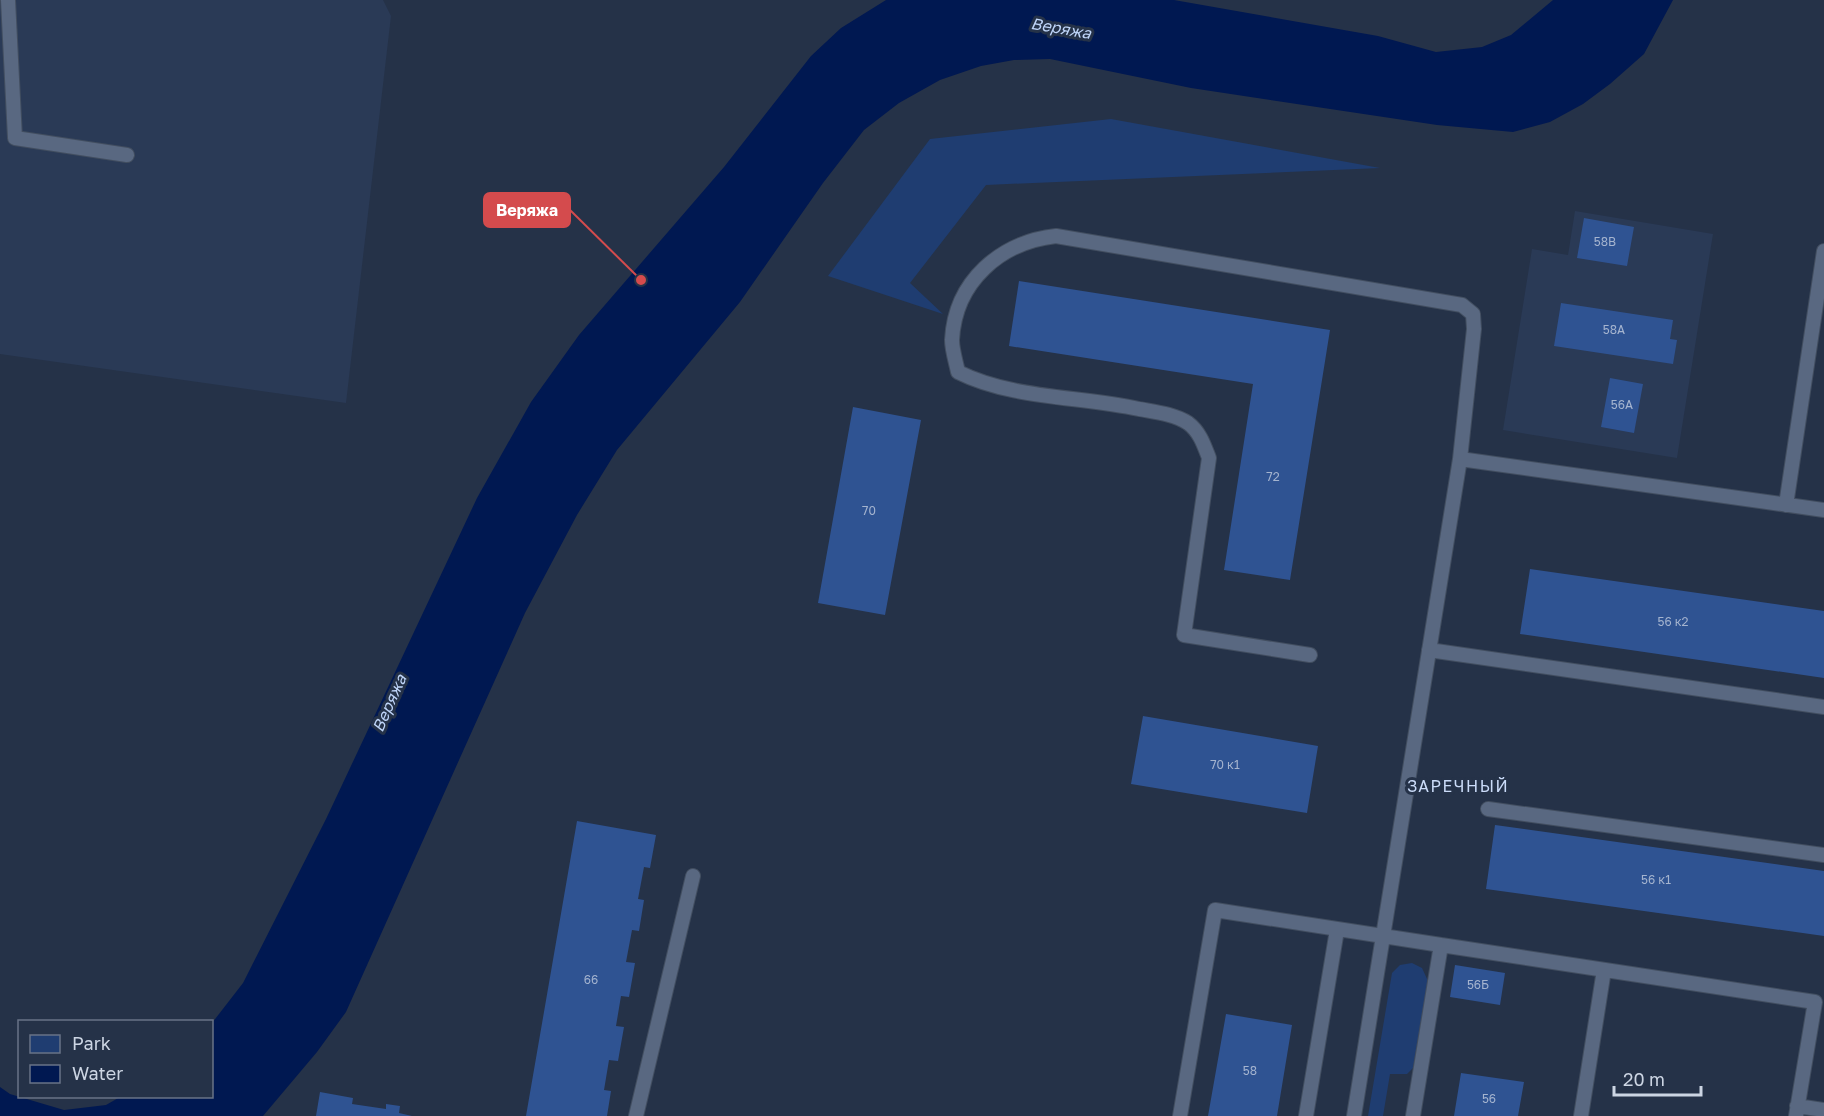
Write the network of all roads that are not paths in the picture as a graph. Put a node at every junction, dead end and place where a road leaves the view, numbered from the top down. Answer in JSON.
{"nodes":[{"id":1,"x":8,"y":0,"type":"edge"},
{"id":2,"x":127,"y":155,"type":"dead end"},
{"id":3,"x":1824,"y":251,"type":"edge"},
{"id":4,"x":1460,"y":459,"type":"junction"},
{"id":5,"x":1786,"y":504,"type":"junction"},
{"id":6,"x":1824,"y":510,"type":"edge"},
{"id":7,"x":1429,"y":650,"type":"junction"},
{"id":8,"x":1310,"y":655,"type":"dead end"},
{"id":9,"x":1824,"y":707,"type":"edge"},
{"id":10,"x":1488,"y":808,"type":"dead end"},
{"id":11,"x":1824,"y":855,"type":"edge"},
{"id":12,"x":693,"y":876,"type":"dead end"},
{"id":13,"x":1337,"y":930,"type":"junction"},
{"id":14,"x":1383,"y":937,"type":"junction"},
{"id":15,"x":1441,"y":945,"type":"junction"},
{"id":16,"x":1604,"y":970,"type":"junction"},
{"id":17,"x":1824,"y":1110,"type":"edge"},
{"id":18,"x":1796,"y":1111,"type":"edge"},
{"id":19,"x":636,"y":1116,"type":"edge"},
{"id":20,"x":1180,"y":1116,"type":"edge"},
{"id":21,"x":1306,"y":1116,"type":"edge"},
{"id":22,"x":1354,"y":1116,"type":"edge"},
{"id":23,"x":1413,"y":1116,"type":"edge"},
{"id":24,"x":1581,"y":1116,"type":"edge"}],
"edges":[{"from":1,"to":2,"type":"lane"},
{"from":3,"to":5,"type":"lane"},
{"from":4,"to":5,"type":"lane"},
{"from":4,"to":7,"type":"lane"},
{"from":4,"to":8,"type":"lane"},
{"from":5,"to":6,"type":"lane"},
{"from":7,"to":9,"type":"lane"},
{"from":7,"to":14,"type":"lane"},
{"from":10,"to":11,"type":"lane"},
{"from":12,"to":19,"type":"lane"},
{"from":13,"to":14,"type":"lane"},
{"from":13,"to":20,"type":"lane"},
{"from":13,"to":21,"type":"lane"},
{"from":14,"to":15,"type":"lane"},
{"from":14,"to":22,"type":"lane"},
{"from":15,"to":16,"type":"lane"},
{"from":15,"to":23,"type":"lane"},
{"from":16,"to":18,"type":"lane"},
{"from":16,"to":24,"type":"lane"},
{"from":17,"to":18,"type":"lane"}]}
